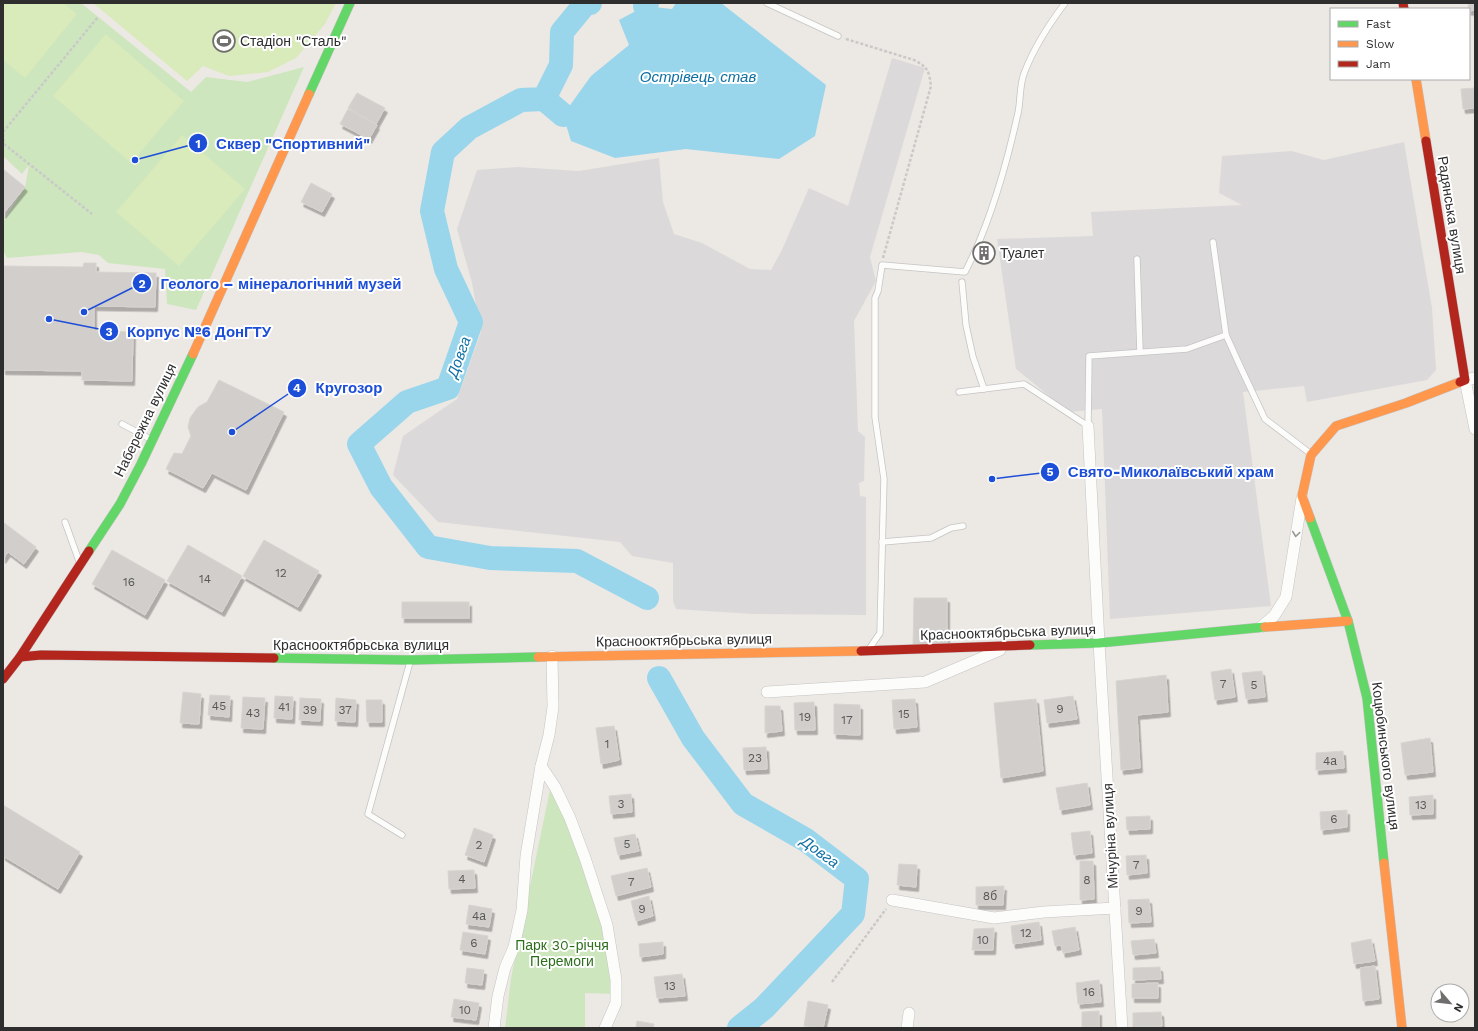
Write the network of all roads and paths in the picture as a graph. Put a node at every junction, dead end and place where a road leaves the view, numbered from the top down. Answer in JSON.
{"nodes":[{"id":1,"x":350,"y":3,"type":"edge"},
{"id":2,"x":767,"y":3,"type":"edge"},
{"id":3,"x":1065,"y":3,"type":"edge"},
{"id":4,"x":98,"y":17,"type":"dead end"},
{"id":5,"x":838,"y":36,"type":"joint"},
{"id":6,"x":1416,"y":80,"type":"edge"},
{"id":7,"x":3,"y":133,"type":"edge"},
{"id":8,"x":92,"y":214,"type":"dead end"},
{"id":9,"x":1213,"y":242,"type":"dead end"},
{"id":10,"x":1137,"y":259,"type":"dead end"},
{"id":11,"x":882,"y":265,"type":"junction"},
{"id":12,"x":962,"y":282,"type":"dead end"},
{"id":13,"x":1226,"y":335,"type":"junction"},
{"id":14,"x":1140,"y":352,"type":"junction"},
{"id":15,"x":1470,"y":379,"type":"edge"},
{"id":16,"x":984,"y":389,"type":"junction"},
{"id":17,"x":959,"y":392,"type":"dead end"},
{"id":18,"x":122,"y":424,"type":"dead end"},
{"id":19,"x":1088,"y":426,"type":"junction"},
{"id":20,"x":1475,"y":429,"type":"edge"},
{"id":21,"x":152,"y":440,"type":"junction"},
{"id":22,"x":1311,"y":454,"type":"junction"},
{"id":23,"x":1302,"y":496,"type":"junction"},
{"id":24,"x":65,"y":522,"type":"dead end"},
{"id":25,"x":963,"y":526,"type":"dead end"},
{"id":26,"x":882,"y":542,"type":"junction"},
{"id":27,"x":80,"y":565,"type":"junction"},
{"id":28,"x":1348,"y":621,"type":"junction"},
{"id":29,"x":1261,"y":627,"type":"junction"},
{"id":30,"x":1099,"y":643,"type":"junction"},
{"id":31,"x":1008,"y":646,"type":"junction"},
{"id":32,"x":868,"y":651,"type":"junction"},
{"id":33,"x":552,"y":656,"type":"junction"},
{"id":34,"x":20,"y":657,"type":"junction"},
{"id":35,"x":410,"y":660,"type":"junction"},
{"id":36,"x":3,"y":679,"type":"edge"},
{"id":37,"x":767,"y":692,"type":"dead end"},
{"id":38,"x":541,"y":766,"type":"junction"},
{"id":39,"x":402,"y":835,"type":"dead end"},
{"id":40,"x":892,"y":900,"type":"joint"},
{"id":41,"x":1115,"y":908,"type":"junction"},
{"id":42,"x":832,"y":982,"type":"dead end"},
{"id":43,"x":909,"y":1012,"type":"dead end"},
{"id":44,"x":494,"y":1028,"type":"edge"},
{"id":45,"x":605,"y":1028,"type":"edge"},
{"id":46,"x":907,"y":1028,"type":"edge"},
{"id":47,"x":1122,"y":1028,"type":"edge"},
{"id":48,"x":1402,"y":1028,"type":"edge"}],
"edges":[{"from":1,"to":21,"type":"street","name":"Набережна вулиця"},
{"from":2,"to":5,"type":"lane"},
{"from":3,"to":11,"type":"lane"},
{"from":4,"to":7,"type":"path"},
{"from":5,"to":11,"type":"path"},
{"from":6,"to":15,"type":"street","name":"Радянська вулиця"},
{"from":7,"to":8,"type":"path"},
{"from":9,"to":13,"type":"lane"},
{"from":10,"to":14,"type":"lane"},
{"from":11,"to":26,"type":"lane"},
{"from":12,"to":16,"type":"lane"},
{"from":13,"to":14,"type":"lane"},
{"from":13,"to":22,"type":"lane"},
{"from":14,"to":19,"type":"lane"},
{"from":15,"to":20,"type":"street"},
{"from":15,"to":22,"type":"street"},
{"from":16,"to":17,"type":"lane"},
{"from":16,"to":19,"type":"lane"},
{"from":18,"to":21,"type":"lane"},
{"from":19,"to":30,"type":"street","name":"Мічуріна вулиця"},
{"from":21,"to":27,"type":"street","name":"Набережна вулиця"},
{"from":22,"to":23,"type":"street"},
{"from":23,"to":28,"type":"street","name":"Коцюбинського вулиця"},
{"from":23,"to":29,"type":"street","one_way":true},
{"from":24,"to":27,"type":"lane"},
{"from":25,"to":26,"type":"lane"},
{"from":26,"to":32,"type":"lane"},
{"from":27,"to":34,"type":"street","name":"Набережна вулиця"},
{"from":28,"to":29,"type":"street","name":"Краснооктябрьська вулиця"},
{"from":28,"to":48,"type":"street","name":"Коцюбинського вулиця"},
{"from":29,"to":30,"type":"street","name":"Краснооктябрьська вулиця"},
{"from":30,"to":31,"type":"street","name":"Краснооктябрьська вулиця"},
{"from":30,"to":41,"type":"street","name":"Мічуріна вулиця"},
{"from":31,"to":32,"type":"street","name":"Краснооктябрьська вулиця"},
{"from":31,"to":37,"type":"street"},
{"from":32,"to":33,"type":"street","name":"Краснооктябрьська вулиця"},
{"from":33,"to":35,"type":"street","name":"Краснооктябрьська вулиця"},
{"from":33,"to":38,"type":"street"},
{"from":34,"to":35,"type":"street","name":"Краснооктябрьська вулиця"},
{"from":34,"to":36,"type":"street","name":"Набережна вулиця"},
{"from":35,"to":39,"type":"lane"},
{"from":38,"to":44,"type":"street"},
{"from":38,"to":45,"type":"street"},
{"from":40,"to":41,"type":"street"},
{"from":40,"to":42,"type":"path"},
{"from":41,"to":47,"type":"street","name":"Мічуріна вулиця"},
{"from":43,"to":46,"type":"street"}]}
